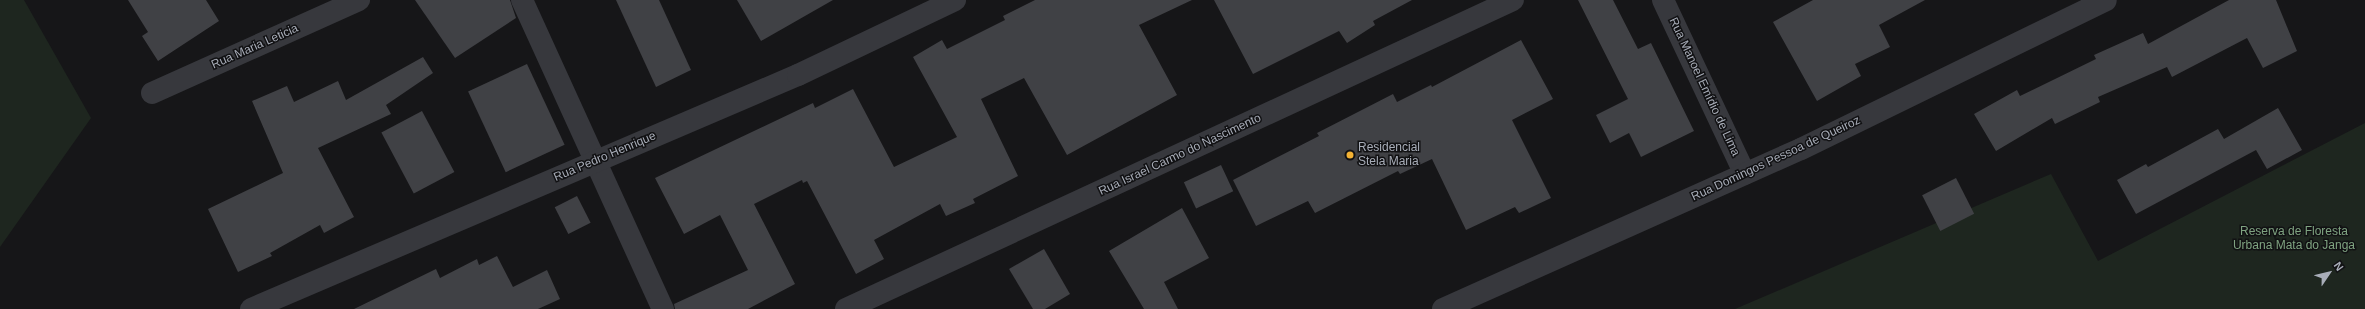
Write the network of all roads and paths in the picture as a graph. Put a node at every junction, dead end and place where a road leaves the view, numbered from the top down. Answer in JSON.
{"nodes":[{"id":1,"x":359,"y":0,"type":"edge"},
{"id":2,"x":522,"y":0,"type":"edge"},
{"id":3,"x":955,"y":0,"type":"edge"},
{"id":4,"x":1513,"y":0,"type":"edge"},
{"id":5,"x":1663,"y":0,"type":"edge"},
{"id":6,"x":2106,"y":0,"type":"edge"},
{"id":7,"x":152,"y":93,"type":"dead end"},
{"id":8,"x":595,"y":161,"type":"junction"},
{"id":9,"x":1745,"y":174,"type":"junction"},
{"id":10,"x":251,"y":309,"type":"edge"},
{"id":11,"x":663,"y":309,"type":"edge"},
{"id":12,"x":846,"y":309,"type":"edge"},
{"id":13,"x":1443,"y":309,"type":"edge"}],
"edges":[{"from":1,"to":7,"type":"street","name":"Rua Maria Leticia"},
{"from":2,"to":8,"type":"street"},
{"from":3,"to":8,"type":"street","name":"Rua Pedro Henrique"},
{"from":4,"to":12,"type":"street","name":"Rua Israel Carmo do Nascimento"},
{"from":5,"to":9,"type":"street","name":"Rua Manoel Emídio de Lima"},
{"from":6,"to":9,"type":"street","name":"Rua Domingos Pessoa de Queiroz"},
{"from":8,"to":10,"type":"street","name":"Rua Pedro Henrique"},
{"from":8,"to":11,"type":"street"},
{"from":9,"to":13,"type":"street","name":"Rua Domingos Pessoa de Queiroz"}]}
